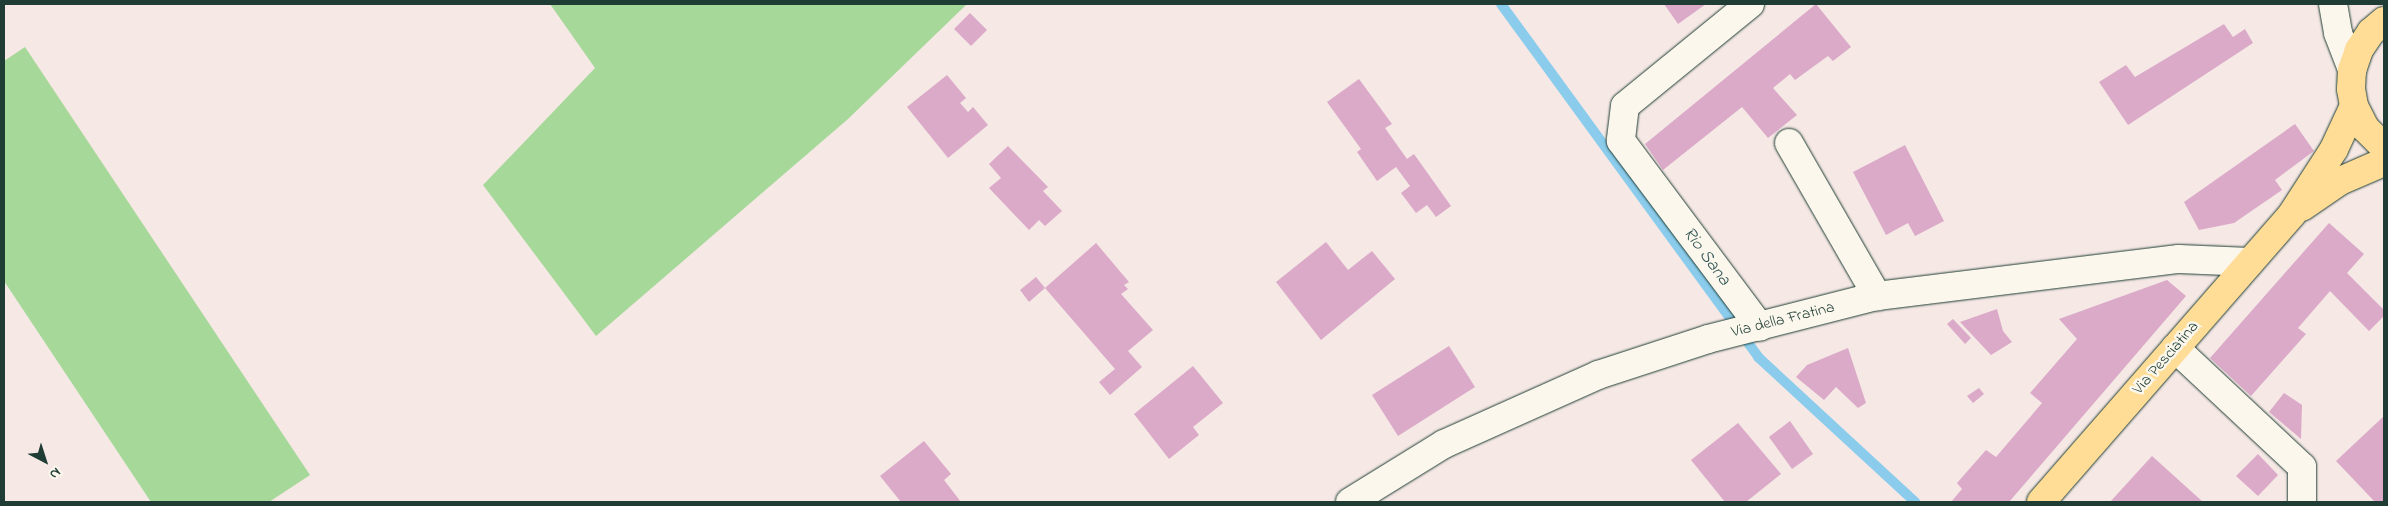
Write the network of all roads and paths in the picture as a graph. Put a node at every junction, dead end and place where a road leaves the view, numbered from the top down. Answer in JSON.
{"nodes":[{"id":1,"x":1750,"y":4,"type":"edge"},
{"id":2,"x":2333,"y":4,"type":"edge"},
{"id":3,"x":2384,"y":21,"type":"edge"},
{"id":4,"x":2352,"y":70,"type":"junction"},
{"id":5,"x":2354,"y":106,"type":"junction"},
{"id":6,"x":1789,"y":143,"type":"dead end"},
{"id":7,"x":2384,"y":147,"type":"edge"},
{"id":8,"x":2384,"y":162,"type":"edge"},
{"id":9,"x":2292,"y":214,"type":"junction"},
{"id":10,"x":2250,"y":262,"type":"junction"},
{"id":11,"x":1877,"y":296,"type":"junction"},
{"id":12,"x":1755,"y":328,"type":"junction"},
{"id":13,"x":2176,"y":348,"type":"junction"},
{"id":14,"x":1350,"y":502,"type":"edge"},
{"id":15,"x":2040,"y":502,"type":"edge"},
{"id":16,"x":2302,"y":502,"type":"edge"}],
"edges":[{"from":1,"to":12,"type":"street"},
{"from":2,"to":4,"type":"street"},
{"from":3,"to":4,"type":"main road","name":"Via Pesciatina"},
{"from":4,"to":5,"type":"main road","name":"Via Pesciatina"},
{"from":5,"to":7,"type":"main road","name":"Via Pesciatina"},
{"from":5,"to":9,"type":"main road","name":"Via Pesciatina"},
{"from":6,"to":11,"type":"street"},
{"from":8,"to":9,"type":"main road","name":"Via Pesciatina"},
{"from":9,"to":10,"type":"main road","name":"Via Pesciatina"},
{"from":10,"to":11,"type":"street","name":"Via della Fratina"},
{"from":10,"to":13,"type":"main road","name":"Via Pesciatina"},
{"from":11,"to":12,"type":"street","name":"Via della Fratina"},
{"from":12,"to":14,"type":"street","name":"Via della Fratina"},
{"from":13,"to":15,"type":"main road","name":"Via Pesciatina"},
{"from":13,"to":16,"type":"street"}]}
